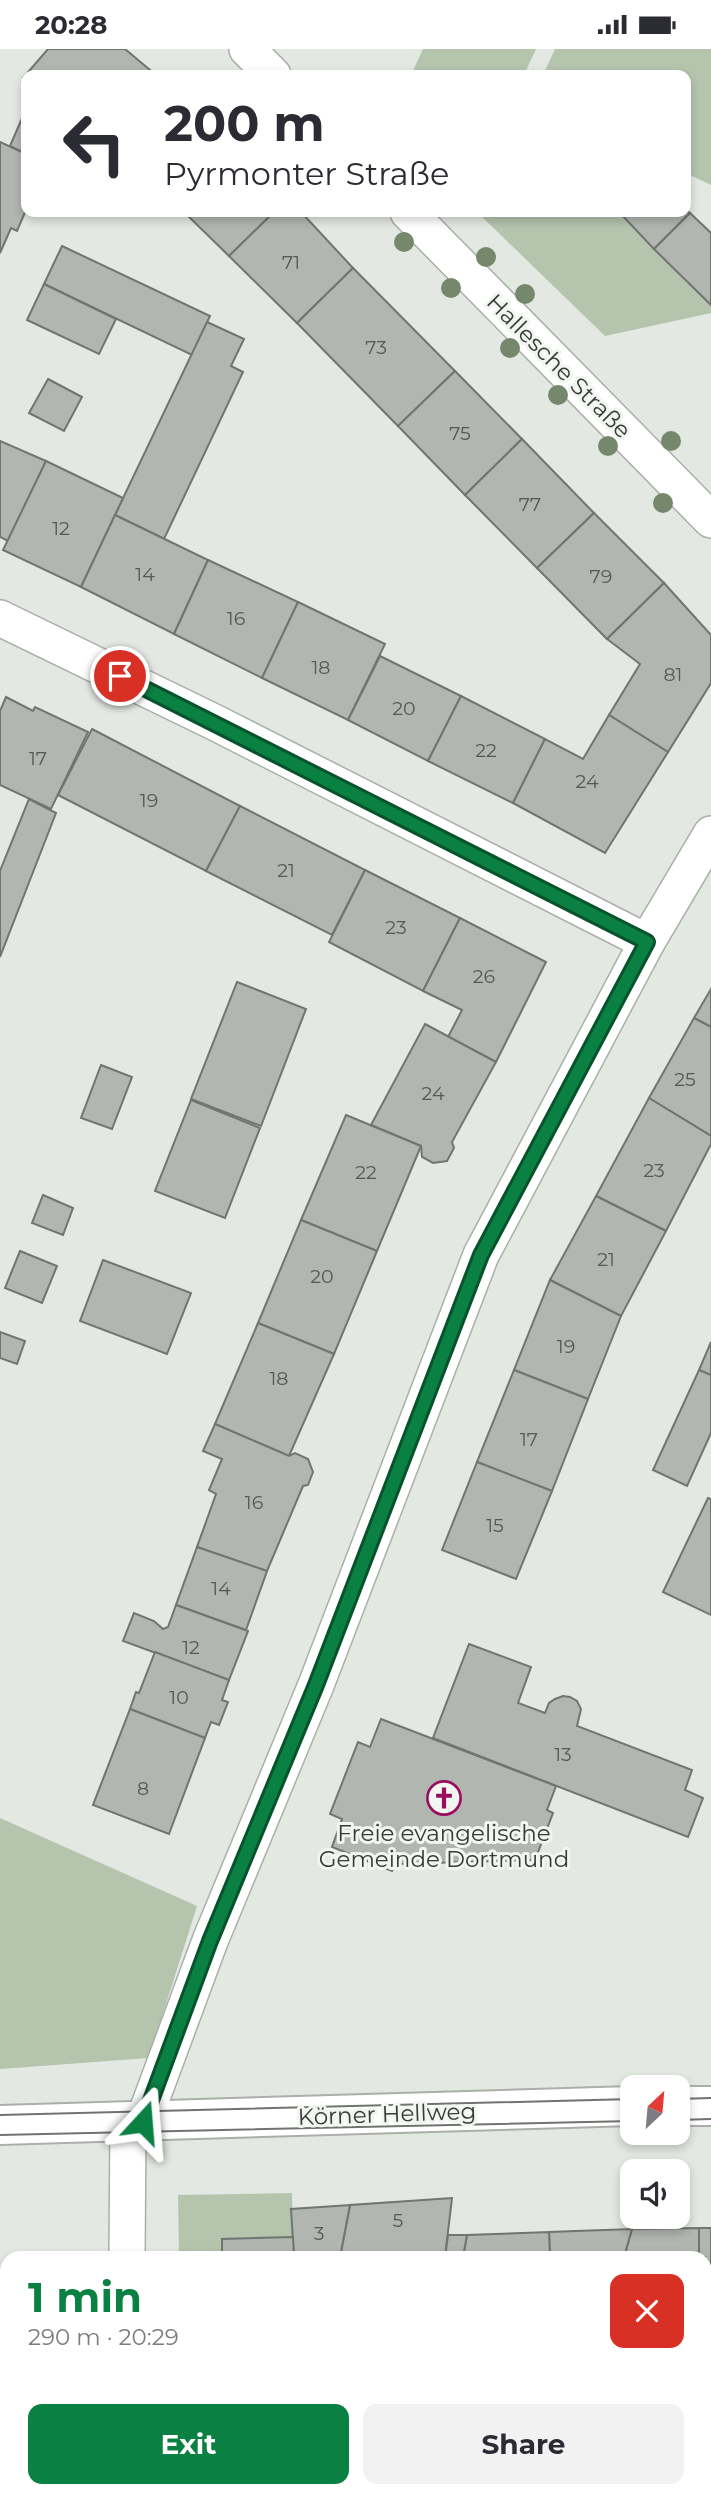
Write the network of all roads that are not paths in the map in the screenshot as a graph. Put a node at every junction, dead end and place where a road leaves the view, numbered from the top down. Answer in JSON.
{"nodes":[{"id":1,"x":247,"y":49,"type":"edge"},
{"id":2,"x":268,"y":70,"type":"edge"},
{"id":3,"x":413,"y":217,"type":"edge"},
{"id":4,"x":711,"y":520,"type":"edge"},
{"id":5,"x":0,"y":618,"type":"edge"},
{"id":6,"x":711,"y":834,"type":"edge"},
{"id":7,"x":647,"y":942,"type":"junction"},
{"id":8,"x":620,"y":2106,"type":"edge"},
{"id":9,"x":690,"y":2106,"type":"edge"},
{"id":10,"x":711,"y":2106,"type":"edge"},
{"id":11,"x":135,"y":2122,"type":"junction"},
{"id":12,"x":0,"y":2125,"type":"edge"},
{"id":13,"x":127,"y":2251,"type":"edge"}],
"edges":[{"from":1,"to":2,"type":"street"},
{"from":3,"to":4,"type":"street","name":"Hallesche Straße"},
{"from":5,"to":7,"type":"street"},
{"from":6,"to":7,"type":"street"},
{"from":7,"to":11,"type":"street"},
{"from":8,"to":11,"type":"main road","name":"Körner Hellweg"},
{"from":9,"to":10,"type":"main road"},
{"from":11,"to":12,"type":"main road","name":"Körner Hellweg"},
{"from":11,"to":13,"type":"street"}]}
